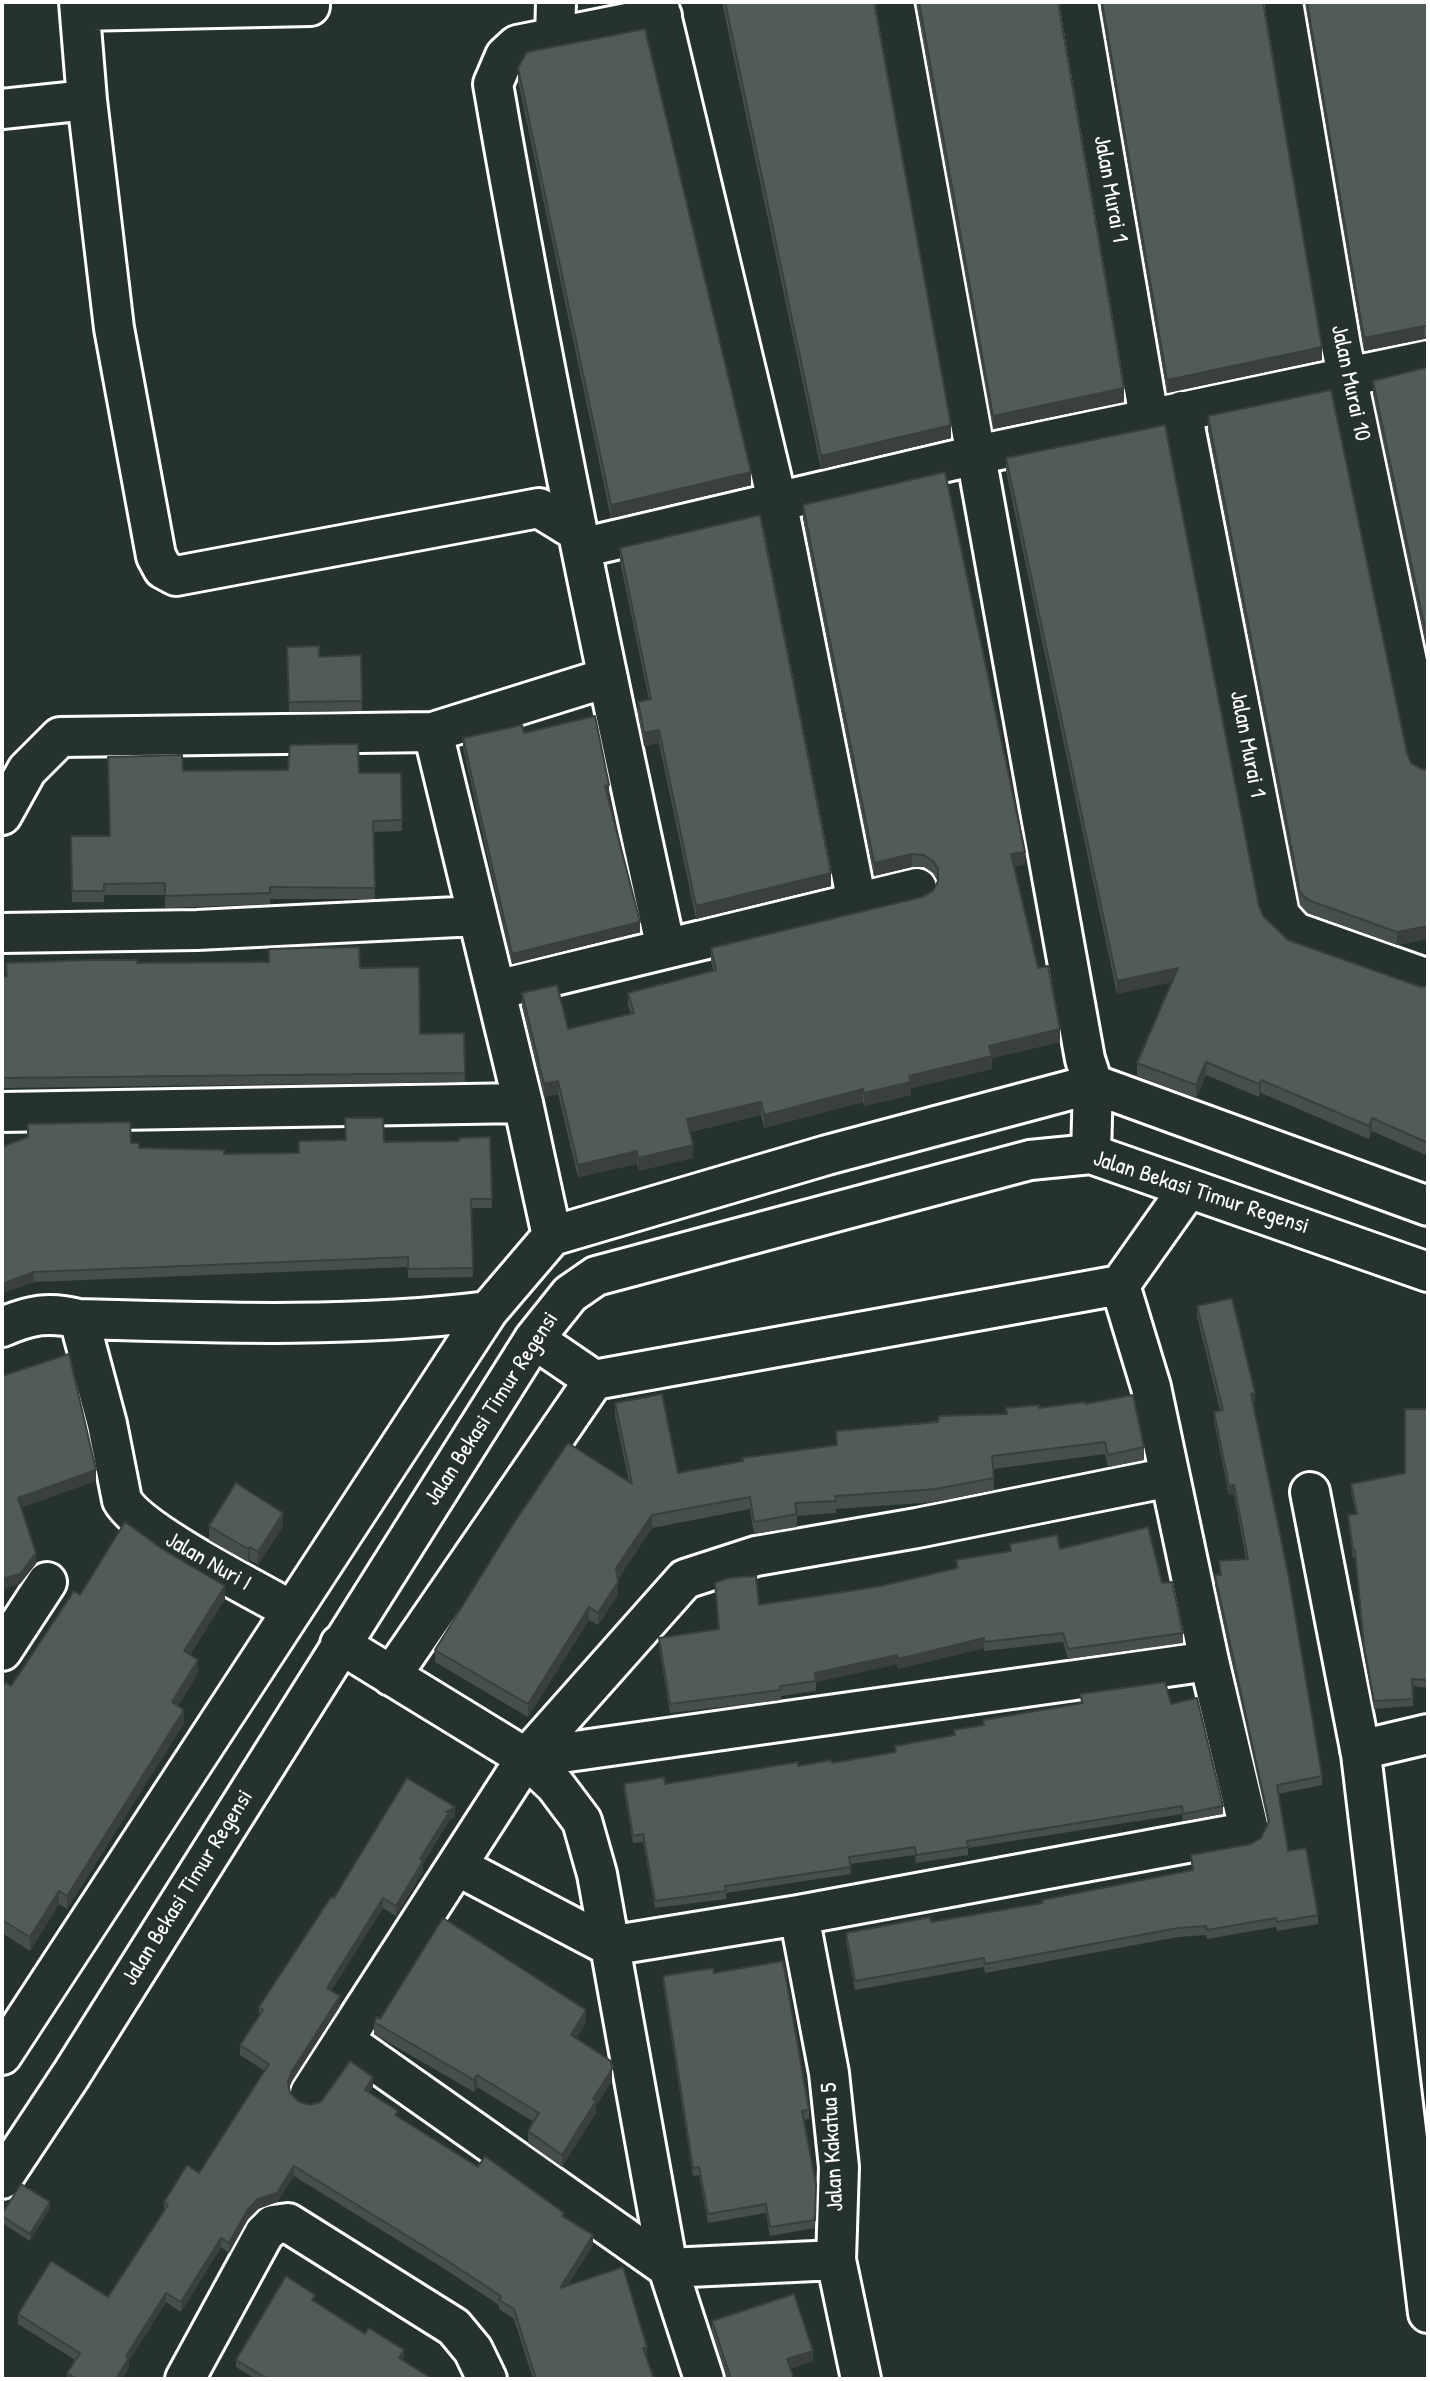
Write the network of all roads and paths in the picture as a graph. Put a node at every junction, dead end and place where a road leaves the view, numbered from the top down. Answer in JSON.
{"nodes":[{"id":1,"x":310,"y":2,"type":"edge"},
{"id":2,"x":894,"y":2,"type":"edge"},
{"id":3,"x":1078,"y":2,"type":"edge"},
{"id":4,"x":1283,"y":2,"type":"edge"},
{"id":5,"x":79,"y":7,"type":"edge"},
{"id":6,"x":660,"y":9,"type":"edge"},
{"id":7,"x":556,"y":20,"type":"edge"},
{"id":8,"x":87,"y":100,"type":"junction"},
{"id":9,"x":2,"y":109,"type":"edge"},
{"id":10,"x":1428,"y":360,"type":"edge"},
{"id":11,"x":1348,"y":376,"type":"junction"},
{"id":12,"x":1166,"y":415,"type":"junction"},
{"id":13,"x":976,"y":454,"type":"junction"},
{"id":14,"x":777,"y":500,"type":"junction"},
{"id":15,"x":580,"y":540,"type":"junction"},
{"id":16,"x":606,"y":678,"type":"junction"},
{"id":17,"x":433,"y":732,"type":"junction"},
{"id":18,"x":1428,"y":762,"type":"edge"},
{"id":19,"x":2,"y":816,"type":"edge"},
{"id":20,"x":917,"y":888,"type":"dead end"},
{"id":21,"x":857,"y":903,"type":"junction"},
{"id":22,"x":477,"y":916,"type":"junction"},
{"id":23,"x":2,"y":933,"type":"edge"},
{"id":24,"x":666,"y":949,"type":"junction"},
{"id":25,"x":1428,"y":979,"type":"edge"},
{"id":26,"x":496,"y":990,"type":"junction"},
{"id":27,"x":1093,"y":1084,"type":"junction"},
{"id":28,"x":523,"y":1103,"type":"junction"},
{"id":29,"x":2,"y":1112,"type":"edge"},
{"id":30,"x":1091,"y":1154,"type":"junction"},
{"id":31,"x":1188,"y":1189,"type":"junction"},
{"id":32,"x":1428,"y":1206,"type":"edge"},
{"id":33,"x":552,"y":1236,"type":"junction"},
{"id":34,"x":1428,"y":1272,"type":"edge"},
{"id":35,"x":1120,"y":1285,"type":"junction"},
{"id":36,"x":488,"y":1311,"type":"junction"},
{"id":37,"x":79,"y":1319,"type":"junction"},
{"id":38,"x":2,"y":1327,"type":"edge"},
{"id":39,"x":534,"y":1339,"type":"junction"},
{"id":40,"x":594,"y":1380,"type":"junction"},
{"id":41,"x":1170,"y":1477,"type":"junction"},
{"id":42,"x":1310,"y":1492,"type":"dead end"},
{"id":43,"x":47,"y":1582,"type":"dead end"},
{"id":44,"x":292,"y":1611,"type":"junction"},
{"id":45,"x":340,"y":1644,"type":"junction"},
{"id":46,"x":2,"y":1651,"type":"edge"},
{"id":47,"x":1209,"y":1661,"type":"junction"},
{"id":48,"x":391,"y":1676,"type":"junction"},
{"id":49,"x":1428,"y":1734,"type":"edge"},
{"id":50,"x":1360,"y":1750,"type":"junction"},
{"id":51,"x":526,"y":1758,"type":"junction"},
{"id":52,"x":457,"y":1866,"type":"junction"},
{"id":53,"x":799,"y":1915,"type":"junction"},
{"id":54,"x":609,"y":1946,"type":"junction"},
{"id":55,"x":344,"y":2040,"type":"junction"},
{"id":56,"x":2,"y":2055,"type":"edge"},
{"id":57,"x":310,"y":2094,"type":"dead end"},
{"id":58,"x":2,"y":2179,"type":"edge"},
{"id":59,"x":836,"y":2260,"type":"junction"},
{"id":60,"x":668,"y":2268,"type":"junction"},
{"id":61,"x":1428,"y":2313,"type":"edge"},
{"id":62,"x":185,"y":2379,"type":"edge"},
{"id":63,"x":487,"y":2379,"type":"edge"},
{"id":64,"x":704,"y":2379,"type":"edge"},
{"id":65,"x":861,"y":2379,"type":"edge"}],
"edges":[{"from":1,"to":5,"type":"street"},
{"from":2,"to":13,"type":"street"},
{"from":3,"to":12,"type":"street","name":"Jalan Murai 1"},
{"from":4,"to":11,"type":"street","name":"Jalan Murai 10"},
{"from":5,"to":8,"type":"street"},
{"from":6,"to":7,"type":"street"},
{"from":6,"to":14,"type":"street"},
{"from":7,"to":15,"type":"street"},
{"from":8,"to":9,"type":"street"},
{"from":8,"to":15,"type":"street"},
{"from":10,"to":11,"type":"street"},
{"from":11,"to":12,"type":"street"},
{"from":11,"to":18,"type":"street","name":"Jalan Murai 10"},
{"from":12,"to":13,"type":"street"},
{"from":12,"to":25,"type":"street","name":"Jalan Murai 1"},
{"from":13,"to":14,"type":"street"},
{"from":13,"to":27,"type":"street"},
{"from":14,"to":15,"type":"street"},
{"from":14,"to":21,"type":"street"},
{"from":15,"to":16,"type":"street"},
{"from":16,"to":17,"type":"street"},
{"from":16,"to":24,"type":"street"},
{"from":17,"to":19,"type":"street"},
{"from":17,"to":22,"type":"street"},
{"from":20,"to":21,"type":"street"},
{"from":21,"to":24,"type":"street"},
{"from":22,"to":23,"type":"street"},
{"from":22,"to":26,"type":"street"},
{"from":24,"to":26,"type":"street"},
{"from":26,"to":28,"type":"street"},
{"from":27,"to":30,"type":"street"},
{"from":27,"to":32,"type":"street"},
{"from":27,"to":33,"type":"street"},
{"from":28,"to":29,"type":"street"},
{"from":28,"to":33,"type":"street"},
{"from":30,"to":31,"type":"street","name":"Jalan Bekasi Timur Regensi"},
{"from":30,"to":39,"type":"street","name":"Jalan Bekasi Timur Regensi"},
{"from":31,"to":34,"type":"street","name":"Jalan Bekasi Timur Regensi"},
{"from":31,"to":35,"type":"street"},
{"from":33,"to":36,"type":"street"},
{"from":35,"to":40,"type":"street"},
{"from":35,"to":41,"type":"street"},
{"from":36,"to":37,"type":"street"},
{"from":36,"to":44,"type":"street"},
{"from":37,"to":38,"type":"street"},
{"from":37,"to":44,"type":"street","name":"Jalan Nuri I"},
{"from":39,"to":40,"type":"street"},
{"from":39,"to":45,"type":"street","name":"Jalan Bekasi Timur Regensi"},
{"from":40,"to":48,"type":"street"},
{"from":41,"to":47,"type":"street"},
{"from":41,"to":51,"type":"street"},
{"from":42,"to":50,"type":"street"},
{"from":43,"to":46,"type":"street"},
{"from":44,"to":56,"type":"street"},
{"from":45,"to":48,"type":"street"},
{"from":45,"to":58,"type":"street","name":"Jalan Bekasi Timur Regensi"},
{"from":47,"to":51,"type":"street"},
{"from":47,"to":53,"type":"street"},
{"from":48,"to":51,"type":"street"},
{"from":49,"to":50,"type":"street"},
{"from":50,"to":61,"type":"street"},
{"from":51,"to":52,"type":"street"},
{"from":51,"to":54,"type":"street"},
{"from":52,"to":54,"type":"street"},
{"from":52,"to":55,"type":"street"},
{"from":53,"to":54,"type":"street"},
{"from":53,"to":59,"type":"street","name":"Jalan Kakatua 5"},
{"from":54,"to":60,"type":"street"},
{"from":55,"to":57,"type":"street"},
{"from":55,"to":60,"type":"street"},
{"from":59,"to":60,"type":"street"},
{"from":59,"to":65,"type":"street","name":"Jalan Kakatua 5"},
{"from":60,"to":64,"type":"street"},
{"from":62,"to":63,"type":"street"}]}
